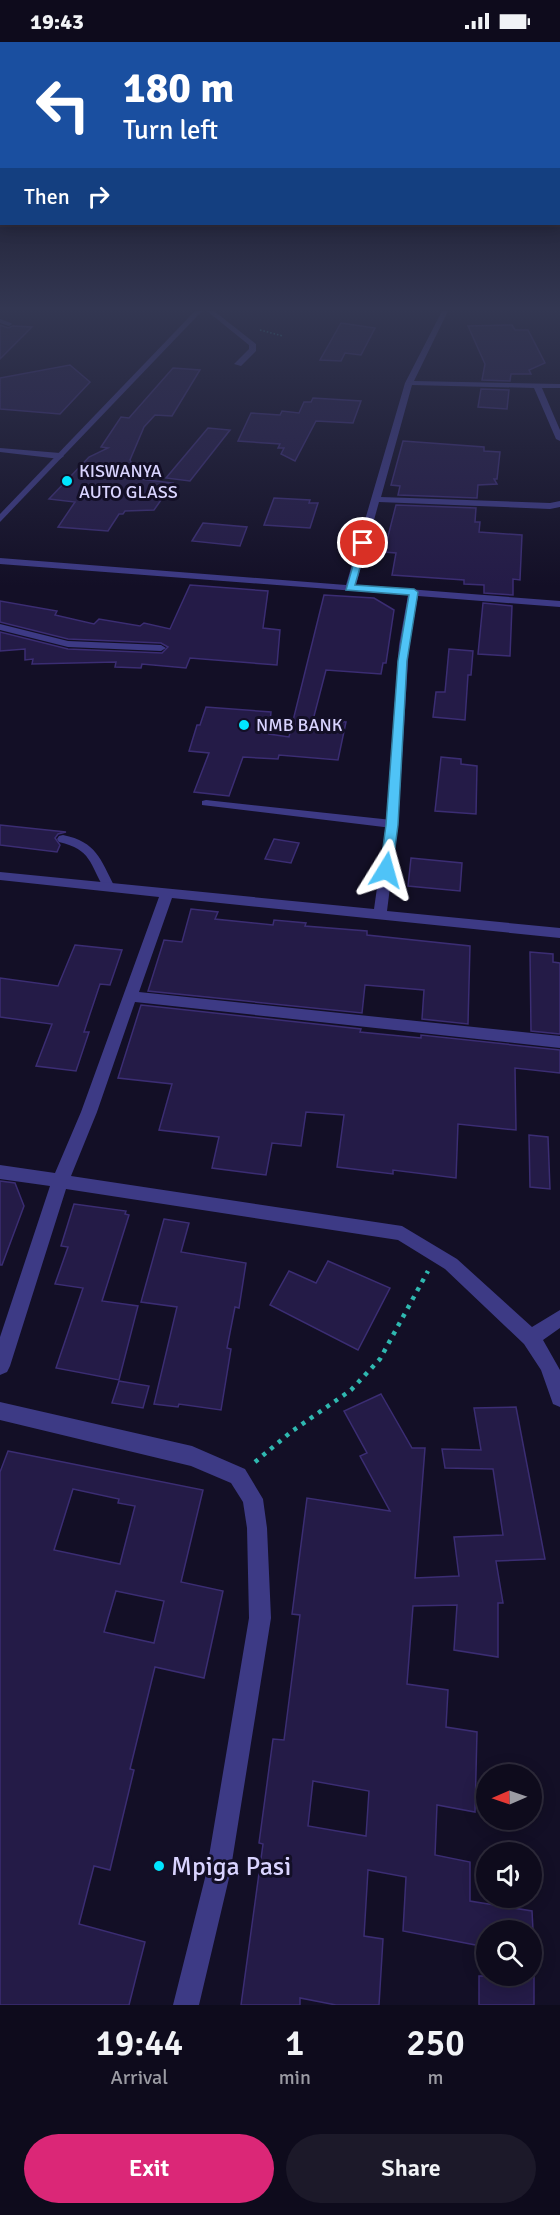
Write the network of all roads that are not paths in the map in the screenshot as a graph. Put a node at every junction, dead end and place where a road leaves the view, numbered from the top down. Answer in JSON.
{"nodes":[{"id":1,"x":111,"y":403,"type":"edge"},
{"id":2,"x":403,"y":403,"type":"edge"},
{"id":3,"x":544,"y":403,"type":"edge"},
{"id":4,"x":560,"y":439,"type":"edge"},
{"id":5,"x":0,"y":450,"type":"edge"},
{"id":6,"x":60,"y":456,"type":"junction"},
{"id":7,"x":376,"y":499,"type":"junction"},
{"id":8,"x":557,"y":506,"type":"edge"},
{"id":9,"x":0,"y":519,"type":"edge"},
{"id":10,"x":0,"y":561,"type":"edge"},
{"id":11,"x":350,"y":588,"type":"junction"},
{"id":12,"x":414,"y":592,"type":"junction"},
{"id":13,"x":560,"y":604,"type":"edge"},
{"id":14,"x":0,"y":627,"type":"edge"},
{"id":15,"x":161,"y":648,"type":"dead end"},
{"id":16,"x":206,"y":803,"type":"dead end"},
{"id":17,"x":392,"y":825,"type":"junction"},
{"id":18,"x":63,"y":839,"type":"dead end"},
{"id":19,"x":0,"y":876,"type":"edge"},
{"id":20,"x":109,"y":887,"type":"junction"},
{"id":21,"x":167,"y":892,"type":"junction"},
{"id":22,"x":380,"y":915,"type":"junction"},
{"id":23,"x":560,"y":933,"type":"edge"},
{"id":24,"x":130,"y":996,"type":"junction"},
{"id":25,"x":560,"y":1042,"type":"edge"},
{"id":26,"x":0,"y":1172,"type":"edge"},
{"id":27,"x":60,"y":1180,"type":"junction"},
{"id":28,"x":560,"y":1318,"type":"edge"},
{"id":29,"x":531,"y":1338,"type":"junction"},
{"id":30,"x":0,"y":1366,"type":"edge"},
{"id":31,"x":560,"y":1398,"type":"edge"},
{"id":32,"x":0,"y":1411,"type":"edge"},
{"id":33,"x":186,"y":2005,"type":"edge"}],
"edges":[{"from":1,"to":6,"type":"street"},
{"from":2,"to":7,"type":"street"},
{"from":3,"to":4,"type":"street"},
{"from":5,"to":6,"type":"street"},
{"from":6,"to":9,"type":"street"},
{"from":7,"to":8,"type":"street"},
{"from":7,"to":11,"type":"street"},
{"from":10,"to":11,"type":"street"},
{"from":11,"to":12,"type":"street"},
{"from":12,"to":13,"type":"street"},
{"from":12,"to":17,"type":"street"},
{"from":14,"to":15,"type":"lane"},
{"from":16,"to":17,"type":"lane"},
{"from":17,"to":22,"type":"street"},
{"from":18,"to":20,"type":"lane"},
{"from":19,"to":20,"type":"street"},
{"from":20,"to":21,"type":"street"},
{"from":21,"to":22,"type":"street"},
{"from":21,"to":24,"type":"street"},
{"from":22,"to":23,"type":"street"},
{"from":24,"to":25,"type":"street"},
{"from":24,"to":27,"type":"street"},
{"from":26,"to":27,"type":"street"},
{"from":27,"to":29,"type":"street"},
{"from":27,"to":30,"type":"street"},
{"from":28,"to":29,"type":"street"},
{"from":29,"to":31,"type":"street"},
{"from":32,"to":33,"type":"street"}]}
